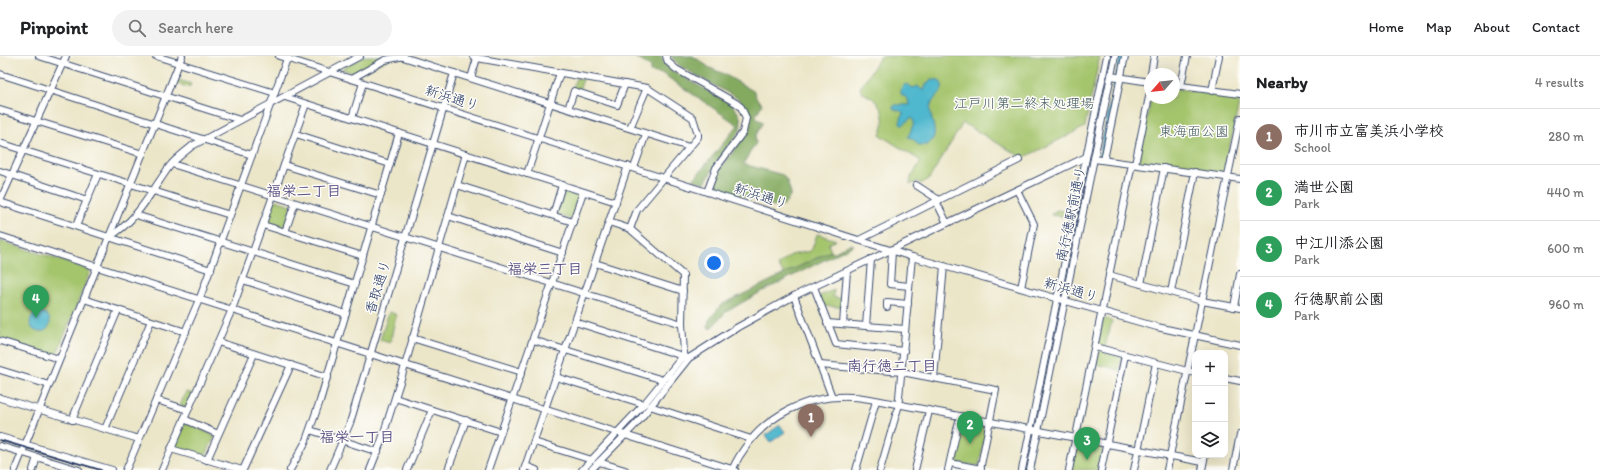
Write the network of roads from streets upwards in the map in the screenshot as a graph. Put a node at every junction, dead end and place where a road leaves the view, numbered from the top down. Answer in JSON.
{"nodes":[{"id":1,"x":40,"y":56,"type":"edge"},
{"id":2,"x":66,"y":56,"type":"edge"},
{"id":3,"x":156,"y":56,"type":"edge"},
{"id":4,"x":182,"y":56,"type":"edge"},
{"id":5,"x":279,"y":56,"type":"edge"},
{"id":6,"x":360,"y":56,"type":"edge"},
{"id":7,"x":404,"y":56,"type":"edge"},
{"id":8,"x":666,"y":56,"type":"edge"},
{"id":9,"x":1107,"y":56,"type":"edge"},
{"id":10,"x":1115,"y":56,"type":"edge"},
{"id":11,"x":1125,"y":56,"type":"edge"},
{"id":12,"x":1154,"y":56,"type":"edge"},
{"id":13,"x":1187,"y":56,"type":"edge"},
{"id":14,"x":1219,"y":56,"type":"edge"},
{"id":15,"x":288,"y":57,"type":"edge"},
{"id":16,"x":475,"y":57,"type":"edge"},
{"id":17,"x":63,"y":63,"type":"junction"},
{"id":18,"x":179,"y":63,"type":"junction"},
{"id":19,"x":1152,"y":68,"type":"edge"},
{"id":20,"x":330,"y":72,"type":"junction"},
{"id":21,"x":454,"y":73,"type":"junction"},
{"id":22,"x":560,"y":73,"type":"junction"},
{"id":23,"x":0,"y":74,"type":"edge"},
{"id":24,"x":1117,"y":77,"type":"junction"},
{"id":25,"x":1180,"y":77,"type":"edge"},
{"id":26,"x":471,"y":78,"type":"junction"},
{"id":27,"x":351,"y":79,"type":"junction"},
{"id":28,"x":1144,"y":80,"type":"edge"},
{"id":29,"x":363,"y":83,"type":"junction"},
{"id":30,"x":625,"y":84,"type":"junction"},
{"id":31,"x":1180,"y":86,"type":"edge"},
{"id":32,"x":646,"y":88,"type":"junction"},
{"id":33,"x":50,"y":90,"type":"junction"},
{"id":34,"x":1212,"y":91,"type":"junction"},
{"id":35,"x":275,"y":93,"type":"junction"},
{"id":36,"x":1240,"y":94,"type":"edge"},
{"id":37,"x":166,"y":96,"type":"junction"},
{"id":38,"x":284,"y":97,"type":"junction"},
{"id":39,"x":550,"y":103,"type":"junction"},
{"id":40,"x":271,"y":104,"type":"junction"},
{"id":41,"x":306,"y":104,"type":"junction"},
{"id":42,"x":1147,"y":104,"type":"edge"},
{"id":43,"x":444,"y":108,"type":"junction"},
{"id":44,"x":568,"y":109,"type":"junction"},
{"id":45,"x":0,"y":110,"type":"edge"},
{"id":46,"x":352,"y":118,"type":"junction"},
{"id":47,"x":1240,"y":118,"type":"edge"},
{"id":48,"x":240,"y":120,"type":"junction"},
{"id":49,"x":36,"y":121,"type":"junction"},
{"id":50,"x":155,"y":124,"type":"junction"},
{"id":51,"x":1239,"y":127,"type":"edge"},
{"id":52,"x":630,"y":128,"type":"junction"},
{"id":53,"x":399,"y":133,"type":"junction"},
{"id":54,"x":296,"y":134,"type":"junction"},
{"id":55,"x":646,"y":134,"type":"junction"},
{"id":56,"x":538,"y":138,"type":"junction"},
{"id":57,"x":203,"y":139,"type":"junction"},
{"id":58,"x":0,"y":143,"type":"edge"},
{"id":59,"x":433,"y":144,"type":"junction"},
{"id":60,"x":1237,"y":146,"type":"edge"},
{"id":61,"x":689,"y":147,"type":"junction"},
{"id":62,"x":23,"y":150,"type":"junction"},
{"id":63,"x":143,"y":154,"type":"junction"},
{"id":64,"x":466,"y":154,"type":"junction"},
{"id":65,"x":252,"y":155,"type":"junction"},
{"id":66,"x":1086,"y":157,"type":"junction"},
{"id":67,"x":1094,"y":158,"type":"junction"},
{"id":68,"x":1019,"y":160,"type":"dead end"},
{"id":69,"x":1104,"y":160,"type":"junction"},
{"id":70,"x":172,"y":164,"type":"junction"},
{"id":71,"x":390,"y":164,"type":"junction"},
{"id":72,"x":1133,"y":164,"type":"junction"},
{"id":73,"x":284,"y":165,"type":"junction"},
{"id":74,"x":631,"y":167,"type":"junction"},
{"id":75,"x":1164,"y":168,"type":"junction"},
{"id":76,"x":0,"y":171,"type":"edge"},
{"id":77,"x":1195,"y":172,"type":"junction"},
{"id":78,"x":98,"y":174,"type":"junction"},
{"id":79,"x":527,"y":174,"type":"junction"},
{"id":80,"x":12,"y":175,"type":"junction"},
{"id":81,"x":1228,"y":177,"type":"junction"},
{"id":82,"x":664,"y":178,"type":"junction"},
{"id":83,"x":1240,"y":179,"type":"edge"},
{"id":84,"x":131,"y":184,"type":"junction"},
{"id":85,"x":457,"y":185,"type":"junction"},
{"id":86,"x":562,"y":185,"type":"junction"},
{"id":87,"x":916,"y":185,"type":"dead end"},
{"id":88,"x":241,"y":186,"type":"junction"},
{"id":89,"x":1018,"y":190,"type":"junction"},
{"id":90,"x":153,"y":192,"type":"junction"},
{"id":91,"x":583,"y":192,"type":"junction"},
{"id":92,"x":707,"y":192,"type":"junction"},
{"id":93,"x":381,"y":195,"type":"junction"},
{"id":94,"x":273,"y":196,"type":"junction"},
{"id":95,"x":87,"y":200,"type":"junction"},
{"id":96,"x":938,"y":200,"type":"junction"},
{"id":97,"x":0,"y":201,"type":"edge"},
{"id":98,"x":616,"y":202,"type":"junction"},
{"id":99,"x":295,"y":203,"type":"junction"},
{"id":100,"x":136,"y":214,"type":"junction"},
{"id":101,"x":230,"y":215,"type":"junction"},
{"id":102,"x":553,"y":215,"type":"junction"},
{"id":103,"x":448,"y":216,"type":"junction"},
{"id":104,"x":573,"y":222,"type":"junction"},
{"id":105,"x":609,"y":222,"type":"junction"},
{"id":106,"x":947,"y":223,"type":"junction"},
{"id":107,"x":263,"y":225,"type":"junction"},
{"id":108,"x":76,"y":226,"type":"junction"},
{"id":109,"x":371,"y":227,"type":"junction"},
{"id":110,"x":630,"y":229,"type":"junction"},
{"id":111,"x":285,"y":232,"type":"junction"},
{"id":112,"x":0,"y":236,"type":"edge"},
{"id":113,"x":109,"y":237,"type":"junction"},
{"id":114,"x":406,"y":237,"type":"junction"},
{"id":115,"x":859,"y":240,"type":"junction"},
{"id":116,"x":221,"y":242,"type":"junction"},
{"id":117,"x":657,"y":242,"type":"dead end"},
{"id":118,"x":438,"y":248,"type":"junction"},
{"id":119,"x":652,"y":248,"type":"junction"},
{"id":120,"x":891,"y":250,"type":"junction"},
{"id":121,"x":253,"y":252,"type":"junction"},
{"id":122,"x":563,"y":253,"type":"junction"},
{"id":123,"x":363,"y":256,"type":"junction"},
{"id":124,"x":912,"y":257,"type":"junction"},
{"id":125,"x":871,"y":259,"type":"junction"},
{"id":126,"x":595,"y":263,"type":"junction"},
{"id":127,"x":944,"y":266,"type":"junction"},
{"id":128,"x":96,"y":267,"type":"junction"},
{"id":129,"x":211,"y":270,"type":"junction"},
{"id":130,"x":847,"y":271,"type":"junction"},
{"id":131,"x":1240,"y":274,"type":"edge"},
{"id":132,"x":1109,"y":275,"type":"junction"},
{"id":133,"x":243,"y":280,"type":"junction"},
{"id":134,"x":355,"y":284,"type":"junction"},
{"id":135,"x":552,"y":284,"type":"junction"},
{"id":136,"x":1141,"y":284,"type":"junction"},
{"id":137,"x":909,"y":286,"type":"junction"},
{"id":138,"x":814,"y":287,"type":"junction"},
{"id":139,"x":1021,"y":288,"type":"junction"},
{"id":140,"x":683,"y":291,"type":"junction"},
{"id":141,"x":1170,"y":292,"type":"junction"},
{"id":142,"x":584,"y":294,"type":"junction"},
{"id":143,"x":794,"y":296,"type":"junction"},
{"id":144,"x":84,"y":299,"type":"junction"},
{"id":145,"x":1058,"y":299,"type":"junction"},
{"id":146,"x":200,"y":300,"type":"junction"},
{"id":147,"x":1065,"y":301,"type":"junction"},
{"id":148,"x":1202,"y":301,"type":"junction"},
{"id":149,"x":908,"y":304,"type":"junction"},
{"id":150,"x":887,"y":307,"type":"dead end"},
{"id":151,"x":1237,"y":307,"type":"edge"},
{"id":152,"x":118,"y":310,"type":"junction"},
{"id":153,"x":232,"y":310,"type":"junction"},
{"id":154,"x":1102,"y":312,"type":"junction"},
{"id":155,"x":346,"y":314,"type":"junction"},
{"id":156,"x":151,"y":321,"type":"junction"},
{"id":157,"x":575,"y":322,"type":"junction"},
{"id":158,"x":827,"y":322,"type":"junction"},
{"id":159,"x":682,"y":324,"type":"junction"},
{"id":160,"x":843,"y":324,"type":"junction"},
{"id":161,"x":866,"y":326,"type":"junction"},
{"id":162,"x":905,"y":329,"type":"junction"},
{"id":163,"x":186,"y":332,"type":"junction"},
{"id":164,"x":1195,"y":336,"type":"junction"},
{"id":165,"x":412,"y":338,"type":"junction"},
{"id":166,"x":0,"y":340,"type":"edge"},
{"id":167,"x":533,"y":340,"type":"junction"},
{"id":168,"x":218,"y":342,"type":"junction"},
{"id":169,"x":337,"y":344,"type":"junction"},
{"id":170,"x":1240,"y":345,"type":"edge"},
{"id":171,"x":1095,"y":347,"type":"junction"},
{"id":172,"x":566,"y":350,"type":"junction"},
{"id":173,"x":904,"y":351,"type":"junction"},
{"id":174,"x":254,"y":354,"type":"junction"},
{"id":175,"x":371,"y":354,"type":"junction"},
{"id":176,"x":1126,"y":355,"type":"junction"},
{"id":177,"x":686,"y":357,"type":"junction"},
{"id":178,"x":59,"y":359,"type":"junction"},
{"id":179,"x":1156,"y":363,"type":"junction"},
{"id":180,"x":292,"y":365,"type":"junction"},
{"id":181,"x":405,"y":365,"type":"junction"},
{"id":182,"x":820,"y":365,"type":"junction"},
{"id":183,"x":0,"y":370,"type":"edge"},
{"id":184,"x":522,"y":372,"type":"junction"},
{"id":185,"x":902,"y":372,"type":"junction"},
{"id":186,"x":1187,"y":372,"type":"junction"},
{"id":187,"x":1192,"y":373,"type":"edge"},
{"id":188,"x":328,"y":377,"type":"junction"},
{"id":189,"x":556,"y":377,"type":"junction"},
{"id":190,"x":934,"y":378,"type":"junction"},
{"id":191,"x":1228,"y":379,"type":"edge"},
{"id":192,"x":663,"y":380,"type":"junction"},
{"id":193,"x":1240,"y":381,"type":"edge"},
{"id":194,"x":49,"y":385,"type":"junction"},
{"id":195,"x":832,"y":397,"type":"junction"},
{"id":196,"x":0,"y":398,"type":"edge"},
{"id":197,"x":395,"y":398,"type":"junction"},
{"id":198,"x":512,"y":399,"type":"junction"},
{"id":199,"x":156,"y":400,"type":"junction"},
{"id":200,"x":876,"y":401,"type":"junction"},
{"id":201,"x":647,"y":405,"type":"junction"},
{"id":202,"x":898,"y":405,"type":"junction"},
{"id":203,"x":39,"y":410,"type":"junction"},
{"id":204,"x":188,"y":410,"type":"junction"},
{"id":205,"x":432,"y":410,"type":"junction"},
{"id":206,"x":545,"y":410,"type":"junction"},
{"id":207,"x":929,"y":411,"type":"junction"},
{"id":208,"x":960,"y":416,"type":"junction"},
{"id":209,"x":184,"y":419,"type":"junction"},
{"id":210,"x":72,"y":420,"type":"junction"},
{"id":211,"x":466,"y":420,"type":"junction"},
{"id":212,"x":990,"y":422,"type":"junction"},
{"id":213,"x":105,"y":429,"type":"junction"},
{"id":214,"x":310,"y":430,"type":"junction"},
{"id":215,"x":1031,"y":430,"type":"junction"},
{"id":216,"x":1038,"y":431,"type":"junction"},
{"id":217,"x":501,"y":432,"type":"junction"},
{"id":218,"x":218,"y":434,"type":"junction"},
{"id":219,"x":621,"y":434,"type":"junction"},
{"id":220,"x":1240,"y":434,"type":"edge"},
{"id":221,"x":0,"y":437,"type":"edge"},
{"id":222,"x":1075,"y":438,"type":"junction"},
{"id":223,"x":139,"y":439,"type":"junction"},
{"id":224,"x":751,"y":439,"type":"junction"},
{"id":225,"x":344,"y":441,"type":"junction"},
{"id":226,"x":534,"y":442,"type":"junction"},
{"id":227,"x":25,"y":444,"type":"junction"},
{"id":228,"x":1107,"y":444,"type":"junction"},
{"id":229,"x":0,"y":446,"type":"edge"},
{"id":230,"x":170,"y":449,"type":"junction"},
{"id":231,"x":1138,"y":450,"type":"junction"},
{"id":232,"x":378,"y":452,"type":"junction"},
{"id":233,"x":22,"y":453,"type":"junction"},
{"id":234,"x":1170,"y":456,"type":"junction"},
{"id":235,"x":37,"y":457,"type":"junction"},
{"id":236,"x":1204,"y":458,"type":"edge"},
{"id":237,"x":207,"y":460,"type":"junction"},
{"id":238,"x":592,"y":460,"type":"junction"},
{"id":239,"x":598,"y":462,"type":"junction"},
{"id":240,"x":1203,"y":462,"type":"junction"},
{"id":241,"x":950,"y":463,"type":"junction"},
{"id":242,"x":525,"y":468,"type":"edge"},
{"id":243,"x":980,"y":469,"type":"edge"},
{"id":244,"x":15,"y":470,"type":"edge"},
{"id":245,"x":33,"y":470,"type":"edge"},
{"id":246,"x":79,"y":470,"type":"edge"},
{"id":247,"x":112,"y":470,"type":"edge"},
{"id":248,"x":126,"y":470,"type":"edge"},
{"id":249,"x":162,"y":470,"type":"edge"},
{"id":250,"x":242,"y":470,"type":"edge"},
{"id":251,"x":290,"y":470,"type":"edge"},
{"id":252,"x":330,"y":470,"type":"edge"},
{"id":253,"x":370,"y":470,"type":"edge"},
{"id":254,"x":407,"y":470,"type":"edge"},
{"id":255,"x":448,"y":470,"type":"edge"},
{"id":256,"x":488,"y":470,"type":"edge"},
{"id":257,"x":536,"y":470,"type":"edge"},
{"id":258,"x":582,"y":470,"type":"edge"},
{"id":259,"x":590,"y":470,"type":"edge"},
{"id":260,"x":625,"y":470,"type":"edge"},
{"id":261,"x":733,"y":470,"type":"edge"},
{"id":262,"x":856,"y":470,"type":"edge"},
{"id":263,"x":880,"y":470,"type":"edge"},
{"id":264,"x":915,"y":470,"type":"edge"},
{"id":265,"x":948,"y":470,"type":"edge"},
{"id":266,"x":1022,"y":470,"type":"edge"},
{"id":267,"x":1030,"y":470,"type":"edge"},
{"id":268,"x":1069,"y":470,"type":"edge"},
{"id":269,"x":1102,"y":470,"type":"edge"},
{"id":270,"x":1134,"y":470,"type":"edge"},
{"id":271,"x":1167,"y":470,"type":"edge"},
{"id":272,"x":1202,"y":470,"type":"edge"},
{"id":273,"x":1233,"y":470,"type":"edge"}],
"edges":[{"from":1,"to":17,"type":"street"},
{"from":2,"to":17,"type":"street"},
{"from":3,"to":18,"type":"street"},
{"from":4,"to":18,"type":"street"},
{"from":5,"to":15,"type":"street","name":"新浜通り"},
{"from":6,"to":20,"type":"street"},
{"from":7,"to":21,"type":"street"},
{"from":7,"to":27,"type":"street"},
{"from":8,"to":92,"type":"street"},
{"from":9,"to":66,"type":"street","name":"南行徳駅前通り"},
{"from":10,"to":24,"type":"street","name":"南行徳駅前通り"},
{"from":11,"to":24,"type":"street"},
{"from":12,"to":19,"type":"street"},
{"from":13,"to":25,"type":"street"},
{"from":14,"to":34,"type":"street"},
{"from":15,"to":20,"type":"street","name":"新浜通り"},
{"from":15,"to":35,"type":"street"},
{"from":16,"to":22,"type":"street"},
{"from":16,"to":26,"type":"street"},
{"from":17,"to":33,"type":"street"},
{"from":17,"to":37,"type":"street"},
{"from":18,"to":35,"type":"street"},
{"from":18,"to":37,"type":"street"},
{"from":20,"to":27,"type":"street","name":"新浜通り"},
{"from":20,"to":38,"type":"street"},
{"from":21,"to":26,"type":"street"},
{"from":21,"to":43,"type":"street","name":"香取通り"},
{"from":22,"to":30,"type":"street"},
{"from":22,"to":39,"type":"street"},
{"from":23,"to":33,"type":"street"},
{"from":24,"to":28,"type":"street"},
{"from":24,"to":67,"type":"street","name":"南行徳駅前通り"},
{"from":24,"to":69,"type":"street"},
{"from":26,"to":39,"type":"street"},
{"from":27,"to":29,"type":"street","name":"新浜通り"},
{"from":29,"to":43,"type":"street","name":"新浜通り"},
{"from":29,"to":46,"type":"street"},
{"from":30,"to":32,"type":"street"},
{"from":30,"to":44,"type":"street"},
{"from":31,"to":34,"type":"street"},
{"from":32,"to":52,"type":"street"},
{"from":32,"to":61,"type":"street"},
{"from":33,"to":49,"type":"street"},
{"from":33,"to":50,"type":"street"},
{"from":34,"to":36,"type":"street"},
{"from":35,"to":40,"type":"street"},
{"from":37,"to":48,"type":"street"},
{"from":37,"to":50,"type":"street"},
{"from":38,"to":40,"type":"street"},
{"from":38,"to":41,"type":"street"},
{"from":39,"to":44,"type":"street"},
{"from":39,"to":56,"type":"street"},
{"from":40,"to":48,"type":"street"},
{"from":40,"to":65,"type":"street"},
{"from":41,"to":46,"type":"street"},
{"from":41,"to":54,"type":"street"},
{"from":42,"to":72,"type":"street"},
{"from":43,"to":56,"type":"street","name":"新浜通り"},
{"from":43,"to":59,"type":"street","name":"香取通り"},
{"from":44,"to":52,"type":"street"},
{"from":45,"to":49,"type":"street"},
{"from":46,"to":53,"type":"street"},
{"from":47,"to":51,"type":"street"},
{"from":48,"to":57,"type":"street"},
{"from":49,"to":62,"type":"street"},
{"from":49,"to":63,"type":"street"},
{"from":50,"to":57,"type":"street"},
{"from":50,"to":63,"type":"street"},
{"from":51,"to":60,"type":"street"},
{"from":52,"to":55,"type":"street"},
{"from":53,"to":59,"type":"street"},
{"from":53,"to":71,"type":"street"},
{"from":54,"to":71,"type":"street"},
{"from":54,"to":73,"type":"street"},
{"from":55,"to":61,"type":"street"},
{"from":55,"to":74,"type":"street"},
{"from":56,"to":74,"type":"street","name":"新浜通り"},
{"from":56,"to":79,"type":"street"},
{"from":57,"to":65,"type":"street"},
{"from":57,"to":70,"type":"street"},
{"from":58,"to":62,"type":"street"},
{"from":59,"to":64,"type":"street"},
{"from":59,"to":114,"type":"street","name":"香取通り"},
{"from":60,"to":81,"type":"street"},
{"from":61,"to":82,"type":"street"},
{"from":62,"to":78,"type":"street"},
{"from":62,"to":80,"type":"street"},
{"from":63,"to":84,"type":"street"},
{"from":64,"to":79,"type":"street"},
{"from":64,"to":85,"type":"street"},
{"from":65,"to":88,"type":"street"},
{"from":66,"to":89,"type":"street"},
{"from":66,"to":145,"type":"street","name":"南行徳駅前通り"},
{"from":67,"to":69,"type":"street"},
{"from":67,"to":147,"type":"street","name":"南行徳駅前通り"},
{"from":68,"to":96,"type":"street"},
{"from":69,"to":72,"type":"street"},
{"from":70,"to":88,"type":"street"},
{"from":70,"to":90,"type":"street"},
{"from":71,"to":93,"type":"street"},
{"from":72,"to":75,"type":"street"},
{"from":72,"to":132,"type":"street"},
{"from":73,"to":93,"type":"street"},
{"from":73,"to":94,"type":"street"},
{"from":74,"to":82,"type":"street","name":"新浜通り"},
{"from":74,"to":98,"type":"street"},
{"from":75,"to":77,"type":"street"},
{"from":75,"to":136,"type":"street"},
{"from":76,"to":80,"type":"street"},
{"from":77,"to":81,"type":"street"},
{"from":77,"to":141,"type":"street"},
{"from":78,"to":84,"type":"street"},
{"from":78,"to":95,"type":"street"},
{"from":79,"to":86,"type":"street"},
{"from":80,"to":95,"type":"street"},
{"from":80,"to":97,"type":"street"},
{"from":81,"to":83,"type":"street"},
{"from":81,"to":148,"type":"street"},
{"from":82,"to":92,"type":"street","name":"新浜通り"},
{"from":82,"to":110,"type":"street"},
{"from":84,"to":90,"type":"street"},
{"from":84,"to":113,"type":"street"},
{"from":85,"to":102,"type":"street"},
{"from":85,"to":103,"type":"street"},
{"from":86,"to":91,"type":"street"},
{"from":86,"to":102,"type":"street"},
{"from":87,"to":96,"type":"street"},
{"from":88,"to":94,"type":"street"},
{"from":88,"to":101,"type":"street"},
{"from":89,"to":106,"type":"street"},
{"from":89,"to":139,"type":"street"},
{"from":90,"to":100,"type":"street"},
{"from":90,"to":101,"type":"street"},
{"from":91,"to":98,"type":"street"},
{"from":91,"to":104,"type":"street"},
{"from":92,"to":115,"type":"street","name":"新浜通り"},
{"from":93,"to":109,"type":"street"},
{"from":94,"to":99,"type":"street"},
{"from":94,"to":107,"type":"street"},
{"from":95,"to":108,"type":"street"},
{"from":96,"to":106,"type":"street"},
{"from":96,"to":115,"type":"street"},
{"from":97,"to":108,"type":"street"},
{"from":98,"to":105,"type":"street"},
{"from":99,"to":109,"type":"street"},
{"from":99,"to":111,"type":"street"},
{"from":100,"to":113,"type":"street"},
{"from":100,"to":116,"type":"street"},
{"from":101,"to":116,"type":"street"},
{"from":102,"to":104,"type":"street"},
{"from":103,"to":118,"type":"street"},
{"from":103,"to":122,"type":"street"},
{"from":104,"to":122,"type":"street"},
{"from":105,"to":110,"type":"street"},
{"from":105,"to":126,"type":"street"},
{"from":106,"to":120,"type":"street"},
{"from":107,"to":111,"type":"street"},
{"from":107,"to":121,"type":"street"},
{"from":108,"to":113,"type":"street"},
{"from":109,"to":114,"type":"street"},
{"from":109,"to":123,"type":"street"},
{"from":110,"to":119,"type":"street"},
{"from":111,"to":123,"type":"street"},
{"from":112,"to":128,"type":"street"},
{"from":113,"to":128,"type":"street"},
{"from":113,"to":129,"type":"street"},
{"from":114,"to":118,"type":"street"},
{"from":114,"to":175,"type":"street","name":"香取通り"},
{"from":115,"to":120,"type":"street","name":"新浜通り"},
{"from":116,"to":121,"type":"street"},
{"from":116,"to":129,"type":"street"},
{"from":117,"to":119,"type":"street"},
{"from":118,"to":135,"type":"street"},
{"from":118,"to":165,"type":"street"},
{"from":119,"to":140,"type":"street"},
{"from":120,"to":124,"type":"street","name":"新浜通り"},
{"from":120,"to":125,"type":"street"},
{"from":120,"to":137,"type":"street"},
{"from":121,"to":133,"type":"street"},
{"from":121,"to":134,"type":"street"},
{"from":122,"to":135,"type":"street"},
{"from":123,"to":134,"type":"street"},
{"from":124,"to":127,"type":"street","name":"新浜通り"},
{"from":124,"to":137,"type":"street"},
{"from":125,"to":130,"type":"street"},
{"from":125,"to":161,"type":"street"},
{"from":126,"to":140,"type":"street"},
{"from":126,"to":142,"type":"street"},
{"from":127,"to":139,"type":"street","name":"新浜通り"},
{"from":127,"to":190,"type":"street"},
{"from":128,"to":144,"type":"street"},
{"from":128,"to":146,"type":"street"},
{"from":129,"to":146,"type":"street"},
{"from":130,"to":138,"type":"street"},
{"from":130,"to":160,"type":"street"},
{"from":131,"to":151,"type":"street"},
{"from":132,"to":136,"type":"street"},
{"from":132,"to":154,"type":"street"},
{"from":133,"to":153,"type":"street"},
{"from":133,"to":155,"type":"street"},
{"from":134,"to":155,"type":"street"},
{"from":135,"to":142,"type":"street"},
{"from":135,"to":167,"type":"street"},
{"from":136,"to":141,"type":"street"},
{"from":137,"to":149,"type":"street"},
{"from":138,"to":143,"type":"street"},
{"from":138,"to":158,"type":"street"},
{"from":139,"to":145,"type":"street","name":"新浜通り"},
{"from":140,"to":159,"type":"street"},
{"from":141,"to":148,"type":"street"},
{"from":142,"to":157,"type":"street"},
{"from":142,"to":159,"type":"street"},
{"from":143,"to":177,"type":"street"},
{"from":143,"to":182,"type":"street"},
{"from":144,"to":152,"type":"street"},
{"from":144,"to":178,"type":"street"},
{"from":145,"to":147,"type":"street","name":"新浜通り"},
{"from":145,"to":215,"type":"street","name":"南行徳駅前通り"},
{"from":146,"to":153,"type":"street"},
{"from":146,"to":163,"type":"street"},
{"from":147,"to":154,"type":"street","name":"新浜通り"},
{"from":147,"to":216,"type":"street","name":"南行徳駅前通り"},
{"from":148,"to":151,"type":"street"},
{"from":148,"to":164,"type":"street"},
{"from":149,"to":150,"type":"street"},
{"from":149,"to":162,"type":"street"},
{"from":152,"to":156,"type":"street"},
{"from":152,"to":210,"type":"street"},
{"from":153,"to":168,"type":"street"},
{"from":153,"to":169,"type":"street"},
{"from":154,"to":164,"type":"street","name":"新浜通り"},
{"from":154,"to":171,"type":"street"},
{"from":155,"to":169,"type":"street"},
{"from":156,"to":163,"type":"street"},
{"from":156,"to":213,"type":"street"},
{"from":157,"to":172,"type":"street"},
{"from":157,"to":177,"type":"street"},
{"from":158,"to":160,"type":"street"},
{"from":158,"to":173,"type":"street"},
{"from":159,"to":177,"type":"street"},
{"from":160,"to":161,"type":"street"},
{"from":161,"to":162,"type":"street"},
{"from":162,"to":173,"type":"street"},
{"from":163,"to":199,"type":"street"},
{"from":164,"to":170,"type":"street","name":"新浜通り"},
{"from":164,"to":186,"type":"street"},
{"from":165,"to":181,"type":"street"},
{"from":165,"to":184,"type":"street"},
{"from":166,"to":178,"type":"street"},
{"from":167,"to":172,"type":"street"},
{"from":167,"to":184,"type":"street"},
{"from":168,"to":174,"type":"street"},
{"from":168,"to":204,"type":"street"},
{"from":169,"to":175,"type":"street"},
{"from":169,"to":188,"type":"street"},
{"from":171,"to":176,"type":"street"},
{"from":171,"to":222,"type":"street"},
{"from":172,"to":189,"type":"street"},
{"from":172,"to":192,"type":"street"},
{"from":173,"to":185,"type":"street"},
{"from":174,"to":180,"type":"street"},
{"from":174,"to":218,"type":"street"},
{"from":175,"to":181,"type":"street"},
{"from":175,"to":225,"type":"street","name":"香取通り"},
{"from":176,"to":179,"type":"street"},
{"from":176,"to":228,"type":"street"},
{"from":177,"to":192,"type":"street"},
{"from":177,"to":201,"type":"street"},
{"from":178,"to":194,"type":"street"},
{"from":179,"to":186,"type":"street"},
{"from":179,"to":231,"type":"street"},
{"from":180,"to":188,"type":"street"},
{"from":180,"to":250,"type":"street"},
{"from":181,"to":197,"type":"street"},
{"from":181,"to":198,"type":"street"},
{"from":182,"to":185,"type":"street"},
{"from":182,"to":195,"type":"street"},
{"from":183,"to":194,"type":"street"},
{"from":184,"to":198,"type":"street"},
{"from":185,"to":190,"type":"street"},
{"from":185,"to":202,"type":"street"},
{"from":186,"to":187,"type":"street"},
{"from":186,"to":234,"type":"street"},
{"from":188,"to":214,"type":"street"},
{"from":189,"to":201,"type":"street"},
{"from":189,"to":206,"type":"street"},
{"from":190,"to":212,"type":"street"},
{"from":191,"to":193,"type":"street"},
{"from":192,"to":201,"type":"street"},
{"from":194,"to":203,"type":"street"},
{"from":195,"to":200,"type":"street"},
{"from":195,"to":224,"type":"street"},
{"from":196,"to":203,"type":"street"},
{"from":197,"to":205,"type":"street"},
{"from":197,"to":232,"type":"street"},
{"from":198,"to":206,"type":"street"},
{"from":198,"to":217,"type":"street"},
{"from":199,"to":204,"type":"street"},
{"from":199,"to":223,"type":"street"},
{"from":200,"to":202,"type":"street"},
{"from":200,"to":262,"type":"street"},
{"from":201,"to":219,"type":"street"},
{"from":201,"to":224,"type":"street"},
{"from":202,"to":207,"type":"street"},
{"from":202,"to":263,"type":"street"},
{"from":203,"to":210,"type":"street"},
{"from":203,"to":227,"type":"street"},
{"from":204,"to":209,"type":"street"},
{"from":205,"to":211,"type":"street"},
{"from":205,"to":254,"type":"street"},
{"from":206,"to":219,"type":"street"},
{"from":206,"to":226,"type":"street"},
{"from":207,"to":208,"type":"street"},
{"from":207,"to":264,"type":"street"},
{"from":208,"to":212,"type":"street"},
{"from":208,"to":241,"type":"street"},
{"from":209,"to":218,"type":"street"},
{"from":209,"to":230,"type":"street"},
{"from":210,"to":213,"type":"street"},
{"from":211,"to":217,"type":"street"},
{"from":211,"to":255,"type":"street"},
{"from":212,"to":215,"type":"street"},
{"from":212,"to":243,"type":"street"},
{"from":213,"to":223,"type":"street"},
{"from":214,"to":225,"type":"street"},
{"from":214,"to":251,"type":"street"},
{"from":215,"to":216,"type":"street"},
{"from":215,"to":266,"type":"street","name":"南行徳駅前通り"},
{"from":216,"to":222,"type":"street"},
{"from":216,"to":267,"type":"street","name":"南行徳駅前通り"},
{"from":217,"to":256,"type":"street"},
{"from":218,"to":237,"type":"street"},
{"from":219,"to":238,"type":"street"},
{"from":219,"to":239,"type":"street"},
{"from":219,"to":261,"type":"street"},
{"from":220,"to":273,"type":"street"},
{"from":221,"to":227,"type":"street"},
{"from":222,"to":228,"type":"street"},
{"from":222,"to":268,"type":"street"},
{"from":223,"to":248,"type":"street"},
{"from":224,"to":261,"type":"street"},
{"from":225,"to":232,"type":"street"},
{"from":225,"to":252,"type":"street","name":"香取通り"},
{"from":226,"to":238,"type":"street"},
{"from":226,"to":242,"type":"street"},
{"from":227,"to":233,"type":"street"},
{"from":227,"to":247,"type":"street"},
{"from":228,"to":231,"type":"street"},
{"from":228,"to":269,"type":"street"},
{"from":229,"to":233,"type":"street"},
{"from":230,"to":237,"type":"street"},
{"from":230,"to":249,"type":"street"},
{"from":231,"to":234,"type":"street"},
{"from":231,"to":270,"type":"street"},
{"from":232,"to":253,"type":"street"},
{"from":233,"to":235,"type":"street"},
{"from":233,"to":244,"type":"street"},
{"from":234,"to":240,"type":"street"},
{"from":234,"to":271,"type":"street"},
{"from":235,"to":245,"type":"street"},
{"from":235,"to":246,"type":"street"},
{"from":236,"to":240,"type":"street"},
{"from":237,"to":250,"type":"street"},
{"from":238,"to":258,"type":"street"},
{"from":239,"to":259,"type":"street"},
{"from":239,"to":260,"type":"street"},
{"from":240,"to":272,"type":"street"},
{"from":241,"to":243,"type":"street"},
{"from":241,"to":265,"type":"street"},
{"from":242,"to":257,"type":"street"}]}
